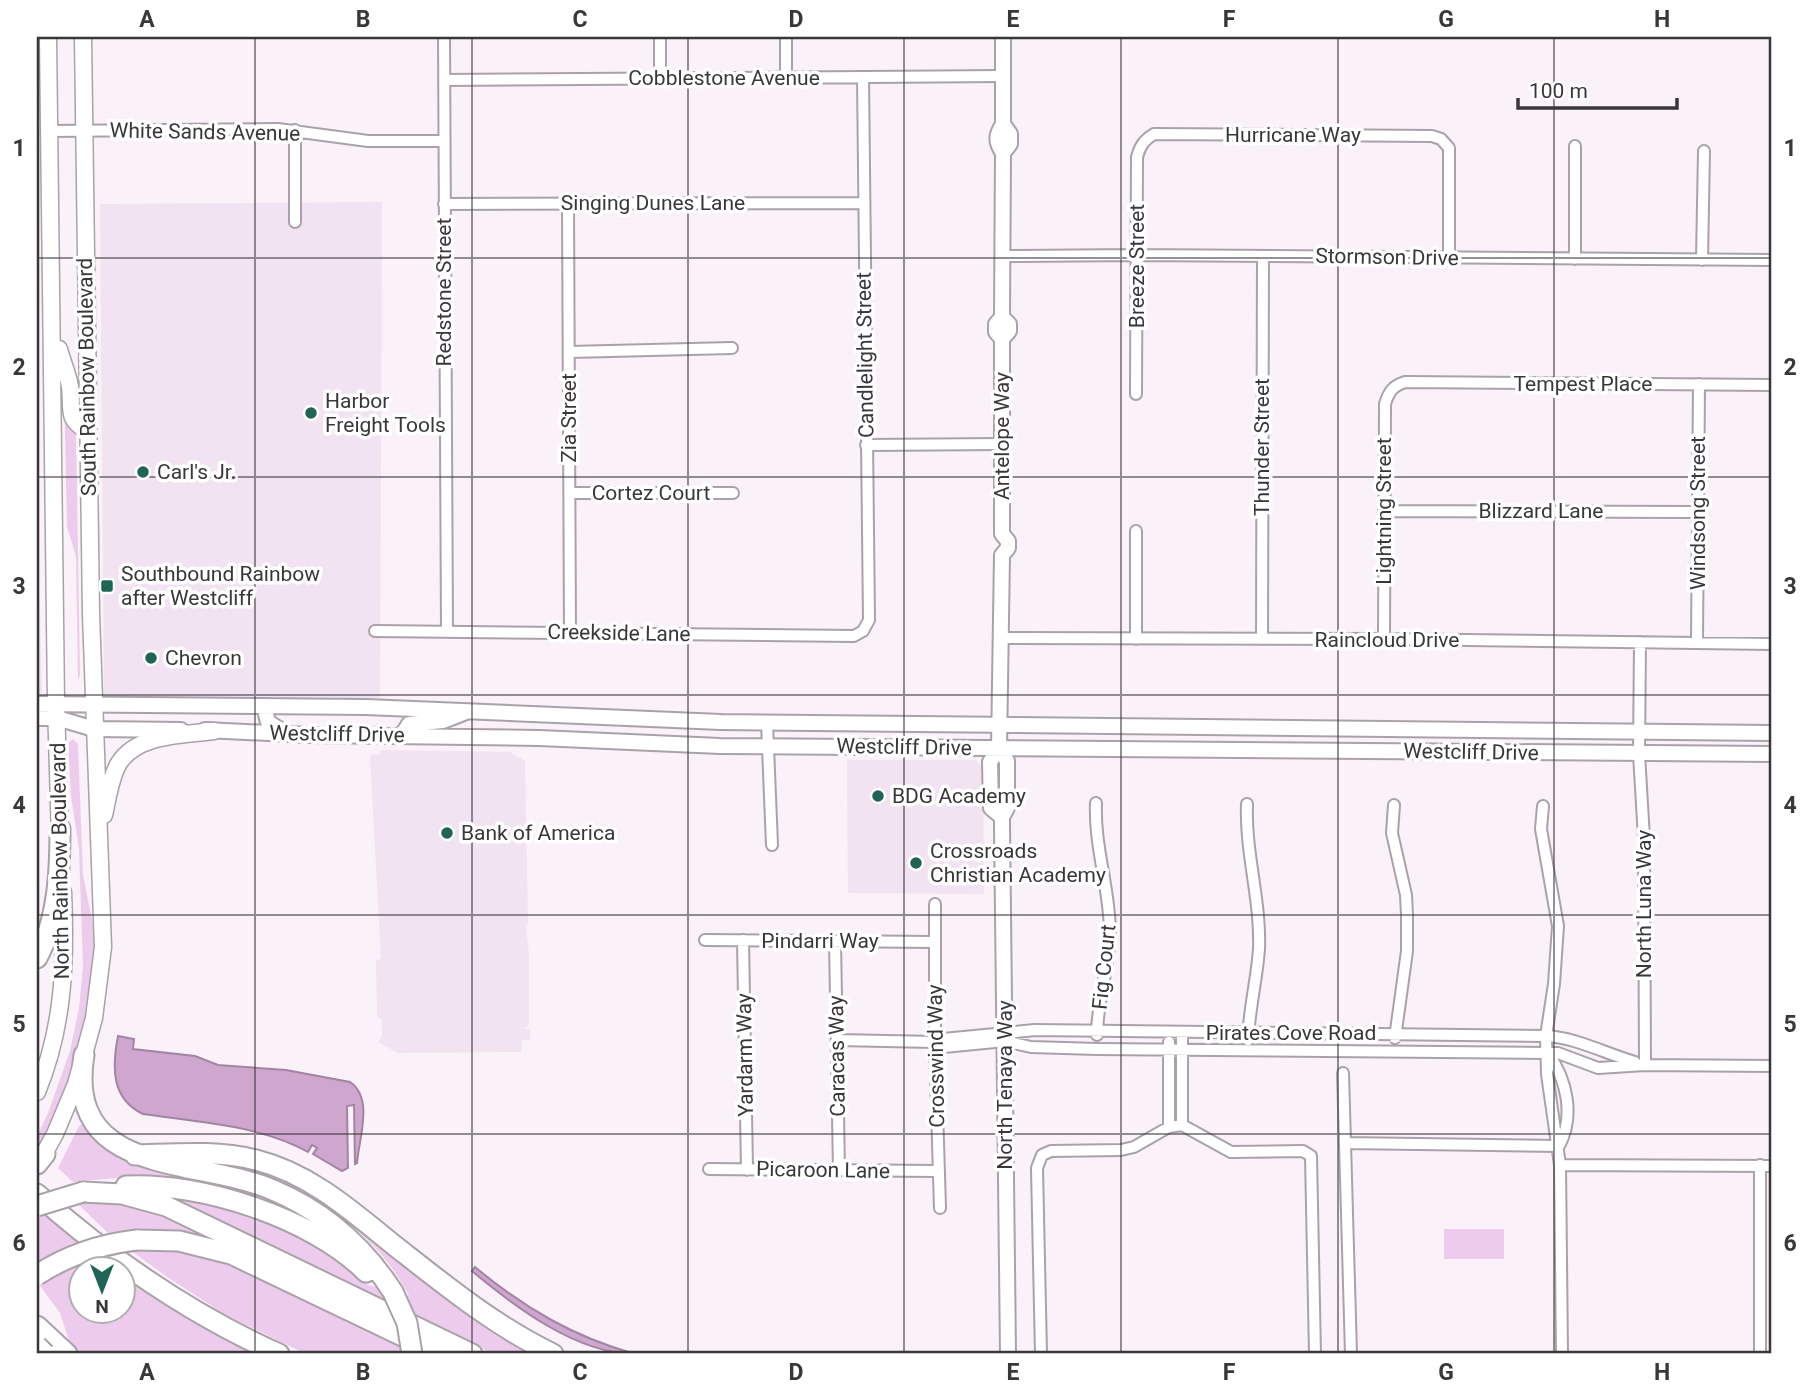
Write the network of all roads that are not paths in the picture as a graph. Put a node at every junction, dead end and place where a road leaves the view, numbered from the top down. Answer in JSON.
{"nodes":[{"id":1,"x":48,"y":37,"type":"edge"},
{"id":2,"x":83,"y":37,"type":"edge"},
{"id":3,"x":444,"y":37,"type":"edge"},
{"id":4,"x":660,"y":37,"type":"edge"},
{"id":5,"x":786,"y":37,"type":"edge"},
{"id":6,"x":1003,"y":37,"type":"edge"},
{"id":7,"x":1003,"y":76,"type":"junction"},
{"id":8,"x":863,"y":77,"type":"junction"},
{"id":9,"x":660,"y":78,"type":"junction"},
{"id":10,"x":786,"y":78,"type":"junction"},
{"id":11,"x":444,"y":80,"type":"junction"},
{"id":12,"x":295,"y":130,"type":"junction"},
{"id":13,"x":49,"y":131,"type":"junction"},
{"id":14,"x":84,"y":131,"type":"junction"},
{"id":15,"x":1146,"y":139,"type":"joint"},
{"id":16,"x":444,"y":141,"type":"junction"},
{"id":17,"x":1575,"y":146,"type":"dead end"},
{"id":18,"x":1704,"y":151,"type":"dead end"},
{"id":19,"x":863,"y":203,"type":"junction"},
{"id":20,"x":444,"y":204,"type":"junction"},
{"id":21,"x":568,"y":204,"type":"junction"},
{"id":22,"x":295,"y":222,"type":"dead end"},
{"id":23,"x":1137,"y":255,"type":"junction"},
{"id":24,"x":1003,"y":256,"type":"junction"},
{"id":25,"x":1263,"y":256,"type":"junction"},
{"id":26,"x":1449,"y":258,"type":"junction"},
{"id":27,"x":1575,"y":259,"type":"junction"},
{"id":28,"x":1702,"y":260,"type":"junction"},
{"id":29,"x":1772,"y":260,"type":"edge"},
{"id":30,"x":52,"y":326,"type":"junction"},
{"id":31,"x":732,"y":348,"type":"dead end"},
{"id":32,"x":569,"y":352,"type":"junction"},
{"id":33,"x":1699,"y":384,"type":"junction"},
{"id":34,"x":1772,"y":385,"type":"edge"},
{"id":35,"x":1395,"y":386,"type":"joint"},
{"id":36,"x":1136,"y":394,"type":"dead end"},
{"id":37,"x":88,"y":431,"type":"junction"},
{"id":38,"x":1002,"y":444,"type":"junction"},
{"id":39,"x":866,"y":445,"type":"junction"},
{"id":40,"x":570,"y":493,"type":"junction"},
{"id":41,"x":733,"y":493,"type":"dead end"},
{"id":42,"x":1384,"y":511,"type":"junction"},
{"id":43,"x":1698,"y":512,"type":"junction"},
{"id":44,"x":1136,"y":531,"type":"dead end"},
{"id":45,"x":374,"y":631,"type":"dead end"},
{"id":46,"x":447,"y":631,"type":"junction"},
{"id":47,"x":863,"y":631,"type":"joint"},
{"id":48,"x":570,"y":633,"type":"junction"},
{"id":49,"x":1001,"y":638,"type":"junction"},
{"id":50,"x":1136,"y":639,"type":"junction"},
{"id":51,"x":1262,"y":639,"type":"junction"},
{"id":52,"x":1384,"y":639,"type":"junction"},
{"id":53,"x":1640,"y":642,"type":"junction"},
{"id":54,"x":1698,"y":642,"type":"junction"},
{"id":55,"x":1772,"y":644,"type":"edge"},
{"id":56,"x":37,"y":704,"type":"edge"},
{"id":57,"x":264,"y":706,"type":"junction"},
{"id":58,"x":470,"y":710,"type":"junction"},
{"id":59,"x":56,"y":711,"type":"junction"},
{"id":60,"x":540,"y":714,"type":"junction"},
{"id":61,"x":94,"y":716,"type":"junction"},
{"id":62,"x":37,"y":718,"type":"edge"},
{"id":63,"x":767,"y":723,"type":"junction"},
{"id":64,"x":214,"y":731,"type":"junction"},
{"id":65,"x":1772,"y":733,"type":"edge"},
{"id":66,"x":288,"y":734,"type":"junction"},
{"id":67,"x":402,"y":735,"type":"junction"},
{"id":68,"x":539,"y":737,"type":"junction"},
{"id":69,"x":999,"y":737,"type":"junction"},
{"id":70,"x":1639,"y":743,"type":"junction"},
{"id":71,"x":768,"y":746,"type":"junction"},
{"id":72,"x":1772,"y":754,"type":"edge"},
{"id":73,"x":1096,"y":803,"type":"dead end"},
{"id":74,"x":1247,"y":804,"type":"dead end"},
{"id":75,"x":1394,"y":805,"type":"dead end"},
{"id":76,"x":1543,"y":806,"type":"dead end"},
{"id":77,"x":60,"y":829,"type":"junction"},
{"id":78,"x":100,"y":834,"type":"junction"},
{"id":79,"x":772,"y":845,"type":"dead end"},
{"id":80,"x":935,"y":904,"type":"dead end"},
{"id":81,"x":705,"y":940,"type":"dead end"},
{"id":82,"x":743,"y":940,"type":"junction"},
{"id":83,"x":835,"y":941,"type":"junction"},
{"id":84,"x":935,"y":942,"type":"junction"},
{"id":85,"x":37,"y":958,"type":"edge"},
{"id":86,"x":1097,"y":1031,"type":"junction"},
{"id":87,"x":1170,"y":1032,"type":"junction"},
{"id":88,"x":1182,"y":1032,"type":"junction"},
{"id":89,"x":1248,"y":1033,"type":"junction"},
{"id":90,"x":1396,"y":1034,"type":"junction"},
{"id":91,"x":1546,"y":1036,"type":"junction"},
{"id":92,"x":1005,"y":1038,"type":"junction"},
{"id":93,"x":837,"y":1040,"type":"junction"},
{"id":94,"x":934,"y":1042,"type":"junction"},
{"id":95,"x":1097,"y":1049,"type":"junction"},
{"id":96,"x":1169,"y":1049,"type":"junction"},
{"id":97,"x":1182,"y":1049,"type":"junction"},
{"id":98,"x":1247,"y":1050,"type":"junction"},
{"id":99,"x":1394,"y":1051,"type":"junction"},
{"id":100,"x":1548,"y":1053,"type":"junction"},
{"id":101,"x":84,"y":1055,"type":"junction"},
{"id":102,"x":1645,"y":1065,"type":"junction"},
{"id":103,"x":1772,"y":1066,"type":"edge"},
{"id":104,"x":1343,"y":1073,"type":"dead end"},
{"id":105,"x":37,"y":1092,"type":"edge"},
{"id":106,"x":1182,"y":1125,"type":"junction"},
{"id":107,"x":1169,"y":1127,"type":"junction"},
{"id":108,"x":1345,"y":1143,"type":"junction"},
{"id":109,"x":1559,"y":1146,"type":"junction"},
{"id":110,"x":135,"y":1155,"type":"junction"},
{"id":111,"x":39,"y":1162,"type":"edge"},
{"id":112,"x":1560,"y":1165,"type":"junction"},
{"id":113,"x":1759,"y":1166,"type":"junction"},
{"id":114,"x":1772,"y":1166,"type":"edge"},
{"id":115,"x":709,"y":1169,"type":"dead end"},
{"id":116,"x":747,"y":1170,"type":"junction"},
{"id":117,"x":839,"y":1171,"type":"junction"},
{"id":118,"x":937,"y":1171,"type":"junction"},
{"id":119,"x":83,"y":1192,"type":"junction"},
{"id":120,"x":37,"y":1194,"type":"edge"},
{"id":121,"x":37,"y":1206,"type":"edge"},
{"id":122,"x":940,"y":1208,"type":"dead end"},
{"id":123,"x":37,"y":1275,"type":"edge"},
{"id":124,"x":393,"y":1292,"type":"junction"},
{"id":125,"x":37,"y":1326,"type":"edge"},
{"id":126,"x":37,"y":1333,"type":"edge"},
{"id":127,"x":37,"y":1346,"type":"edge"},
{"id":128,"x":45,"y":1354,"type":"edge"},
{"id":129,"x":67,"y":1354,"type":"edge"},
{"id":130,"x":279,"y":1354,"type":"edge"},
{"id":131,"x":412,"y":1354,"type":"edge"},
{"id":132,"x":440,"y":1354,"type":"edge"},
{"id":133,"x":472,"y":1354,"type":"edge"},
{"id":134,"x":553,"y":1354,"type":"edge"},
{"id":135,"x":1008,"y":1354,"type":"edge"},
{"id":136,"x":1041,"y":1354,"type":"edge"},
{"id":137,"x":1315,"y":1354,"type":"edge"},
{"id":138,"x":1351,"y":1354,"type":"edge"},
{"id":139,"x":1562,"y":1354,"type":"edge"},
{"id":140,"x":1760,"y":1354,"type":"edge"}],
"edges":[{"from":1,"to":13,"type":"main road","name":"South Rainbow Boulevard"},
{"from":2,"to":14,"type":"main road","name":"South Rainbow Boulevard"},
{"from":3,"to":11,"type":"street","name":"Redstone Street"},
{"from":4,"to":9,"type":"street"},
{"from":5,"to":10,"type":"street"},
{"from":6,"to":7,"type":"main road","name":"Antelope Way"},
{"from":7,"to":8,"type":"street","name":"Cobblestone Avenue"},
{"from":7,"to":24,"type":"main road","name":"Antelope Way"},
{"from":8,"to":10,"type":"street","name":"Cobblestone Avenue"},
{"from":8,"to":19,"type":"street","name":"Candlelight Street"},
{"from":9,"to":10,"type":"street","name":"Cobblestone Avenue"},
{"from":9,"to":11,"type":"street","name":"Cobblestone Avenue"},
{"from":11,"to":16,"type":"street","name":"Redstone Street"},
{"from":12,"to":14,"type":"street","name":"White Sands Avenue"},
{"from":12,"to":16,"type":"street","name":"White Sands Avenue"},
{"from":12,"to":22,"type":"street"},
{"from":13,"to":14,"type":"street","name":"White Sands Avenue"},
{"from":13,"to":30,"type":"main road","name":"South Rainbow Boulevard"},
{"from":14,"to":37,"type":"main road","name":"South Rainbow Boulevard"},
{"from":15,"to":23,"type":"street","name":"Breeze Street"},
{"from":15,"to":26,"type":"street","name":"Hurricane Way"},
{"from":16,"to":20,"type":"street","name":"Redstone Street"},
{"from":17,"to":27,"type":"street"},
{"from":18,"to":28,"type":"street"},
{"from":19,"to":21,"type":"street","name":"Singing Dunes Lane"},
{"from":19,"to":39,"type":"street","name":"Candlelight Street"},
{"from":20,"to":21,"type":"street","name":"Singing Dunes Lane"},
{"from":20,"to":46,"type":"street","name":"Redstone Street"},
{"from":21,"to":32,"type":"street","name":"Zia Street"},
{"from":23,"to":24,"type":"street","name":"Stormson Drive"},
{"from":23,"to":25,"type":"street","name":"Stormson Drive"},
{"from":23,"to":36,"type":"street","name":"Breeze Street"},
{"from":24,"to":38,"type":"main road","name":"Antelope Way"},
{"from":25,"to":26,"type":"street","name":"Stormson Drive"},
{"from":25,"to":51,"type":"street","name":"Thunder Street"},
{"from":26,"to":27,"type":"street","name":"Stormson Drive"},
{"from":27,"to":28,"type":"street","name":"Stormson Drive"},
{"from":28,"to":29,"type":"street","name":"Stormson Drive"},
{"from":30,"to":37,"type":"main road"},
{"from":30,"to":59,"type":"main road","name":"South Rainbow Boulevard"},
{"from":31,"to":32,"type":"street"},
{"from":32,"to":40,"type":"street","name":"Zia Street"},
{"from":33,"to":34,"type":"street","name":"Tempest Place"},
{"from":33,"to":35,"type":"street","name":"Tempest Place"},
{"from":33,"to":43,"type":"street","name":"Windsong Street"},
{"from":35,"to":42,"type":"street","name":"Lightning Street"},
{"from":37,"to":61,"type":"main road","name":"South Rainbow Boulevard"},
{"from":38,"to":39,"type":"street"},
{"from":38,"to":49,"type":"main road","name":"Antelope Way"},
{"from":39,"to":47,"type":"street","name":"Candlelight Street"},
{"from":40,"to":41,"type":"street","name":"Cortez Court"},
{"from":40,"to":48,"type":"street","name":"Zia Street"},
{"from":42,"to":43,"type":"street","name":"Blizzard Lane"},
{"from":42,"to":52,"type":"street","name":"Lightning Street"},
{"from":43,"to":54,"type":"street","name":"Windsong Street"},
{"from":44,"to":50,"type":"street"},
{"from":45,"to":46,"type":"street","name":"Creekside Lane"},
{"from":46,"to":48,"type":"street","name":"Creekside Lane"},
{"from":47,"to":48,"type":"street","name":"Creekside Lane"},
{"from":49,"to":50,"type":"street","name":"Raincloud Drive"},
{"from":49,"to":69,"type":"main road","name":"Antelope Way"},
{"from":50,"to":51,"type":"street","name":"Raincloud Drive"},
{"from":51,"to":52,"type":"street","name":"Raincloud Drive"},
{"from":52,"to":53,"type":"street","name":"Raincloud Drive"},
{"from":53,"to":54,"type":"street","name":"Raincloud Drive"},
{"from":53,"to":70,"type":"street","name":"North Luna Way"},
{"from":54,"to":55,"type":"street","name":"Raincloud Drive"},
{"from":56,"to":59,"type":"main road","name":"Westcliff Drive"},
{"from":57,"to":58,"type":"main road","name":"Westcliff Drive"},
{"from":57,"to":61,"type":"main road","name":"Westcliff Drive"},
{"from":57,"to":66,"type":"main road"},
{"from":58,"to":60,"type":"main road","name":"Westcliff Drive"},
{"from":58,"to":67,"type":"main road"},
{"from":59,"to":61,"type":"main road","name":"Westcliff Drive"},
{"from":59,"to":61,"type":"main road","name":"Westcliff Drive"},
{"from":59,"to":62,"type":"main road","name":"Westcliff Drive"},
{"from":59,"to":77,"type":"main road","name":"North Rainbow Boulevard"},
{"from":60,"to":63,"type":"main road","name":"Westcliff Drive"},
{"from":60,"to":68,"type":"main road"},
{"from":61,"to":64,"type":"main road","name":"Westcliff Drive"},
{"from":61,"to":78,"type":"main road","name":"North Rainbow Boulevard"},
{"from":63,"to":69,"type":"main road","name":"Westcliff Drive"},
{"from":63,"to":71,"type":"street"},
{"from":64,"to":66,"type":"main road","name":"Westcliff Drive"},
{"from":64,"to":78,"type":"main road"},
{"from":65,"to":70,"type":"main road","name":"Westcliff Drive"},
{"from":66,"to":67,"type":"main road","name":"Westcliff Drive"},
{"from":67,"to":68,"type":"main road","name":"Westcliff Drive"},
{"from":68,"to":71,"type":"main road","name":"Westcliff Drive"},
{"from":69,"to":70,"type":"main road","name":"Westcliff Drive"},
{"from":69,"to":70,"type":"main road","name":"Westcliff Drive"},
{"from":69,"to":71,"type":"main road","name":"Westcliff Drive"},
{"from":69,"to":92,"type":"main road","name":"North Tenaya Way"},
{"from":70,"to":72,"type":"main road","name":"Westcliff Drive"},
{"from":70,"to":102,"type":"street","name":"North Luna Way"},
{"from":71,"to":79,"type":"street"},
{"from":73,"to":86,"type":"street","name":"Fig Court"},
{"from":74,"to":89,"type":"street"},
{"from":75,"to":90,"type":"street"},
{"from":76,"to":91,"type":"street"},
{"from":77,"to":85,"type":"highway"},
{"from":77,"to":105,"type":"main road","name":"North Rainbow Boulevard"},
{"from":78,"to":101,"type":"main road","name":"North Rainbow Boulevard"},
{"from":80,"to":84,"type":"street","name":"Crosswind Way"},
{"from":81,"to":82,"type":"street","name":"Pindarri Way"},
{"from":82,"to":83,"type":"street","name":"Pindarri Way"},
{"from":82,"to":116,"type":"street","name":"Yardarm Way"},
{"from":83,"to":84,"type":"street","name":"Pindarri Way"},
{"from":83,"to":93,"type":"street","name":"Caracas Way"},
{"from":84,"to":94,"type":"street","name":"Crosswind Way"},
{"from":86,"to":87,"type":"street","name":"Pirates Cove Road"},
{"from":86,"to":92,"type":"street","name":"Pirates Cove Road"},
{"from":86,"to":95,"type":"street","name":"Fig Court"},
{"from":87,"to":88,"type":"street","name":"Pirates Cove Road"},
{"from":87,"to":96,"type":"street"},
{"from":88,"to":89,"type":"street","name":"Pirates Cove Road"},
{"from":88,"to":97,"type":"street"},
{"from":89,"to":90,"type":"street","name":"Pirates Cove Road"},
{"from":89,"to":98,"type":"street"},
{"from":90,"to":91,"type":"street","name":"Pirates Cove Road"},
{"from":90,"to":99,"type":"street"},
{"from":91,"to":100,"type":"street"},
{"from":91,"to":102,"type":"street","name":"Pirates Cove Road"},
{"from":92,"to":94,"type":"street","name":"Pirates Cove Road"},
{"from":92,"to":95,"type":"street","name":"Pirates Cove Road"},
{"from":92,"to":135,"type":"main road","name":"North Tenaya Way"},
{"from":93,"to":94,"type":"street","name":"Pirates Cove Road"},
{"from":93,"to":117,"type":"street","name":"Caracas Way"},
{"from":94,"to":118,"type":"street","name":"Crosswind Way"},
{"from":95,"to":96,"type":"street","name":"Pirates Cove Road"},
{"from":96,"to":97,"type":"street","name":"Pirates Cove Road"},
{"from":96,"to":107,"type":"street"},
{"from":97,"to":98,"type":"street","name":"Pirates Cove Road"},
{"from":97,"to":106,"type":"street"},
{"from":98,"to":99,"type":"street","name":"Pirates Cove Road"},
{"from":99,"to":100,"type":"street","name":"Pirates Cove Road"},
{"from":100,"to":102,"type":"street","name":"Pirates Cove Road"},
{"from":100,"to":109,"type":"street"},
{"from":101,"to":110,"type":"highway"},
{"from":101,"to":111,"type":"main road","name":"North Rainbow Boulevard"},
{"from":102,"to":103,"type":"street","name":"Pirates Cove Road"},
{"from":104,"to":108,"type":"street"},
{"from":106,"to":107,"type":"street"},
{"from":106,"to":137,"type":"street"},
{"from":107,"to":136,"type":"street"},
{"from":108,"to":109,"type":"street"},
{"from":108,"to":138,"type":"street"},
{"from":109,"to":112,"type":"street"},
{"from":110,"to":124,"type":"highway"},
{"from":110,"to":134,"type":"highway"},
{"from":112,"to":113,"type":"street"},
{"from":112,"to":139,"type":"street"},
{"from":113,"to":114,"type":"street"},
{"from":113,"to":140,"type":"street"},
{"from":115,"to":116,"type":"street","name":"Picaroon Lane"},
{"from":116,"to":117,"type":"street","name":"Picaroon Lane"},
{"from":117,"to":118,"type":"street","name":"Picaroon Lane"},
{"from":118,"to":122,"type":"street","name":"Crosswind Way"},
{"from":119,"to":121,"type":"highway","bridge":true},
{"from":119,"to":124,"type":"highway"},
{"from":119,"to":133,"type":"highway"},
{"from":120,"to":130,"type":"highway"},
{"from":123,"to":132,"type":"highway","bridge":true},
{"from":124,"to":131,"type":"highway","bridge":true},
{"from":125,"to":129,"type":"highway"},
{"from":126,"to":128,"type":"highway"},
{"from":127,"to":128,"type":"highway","bridge":true}]}
